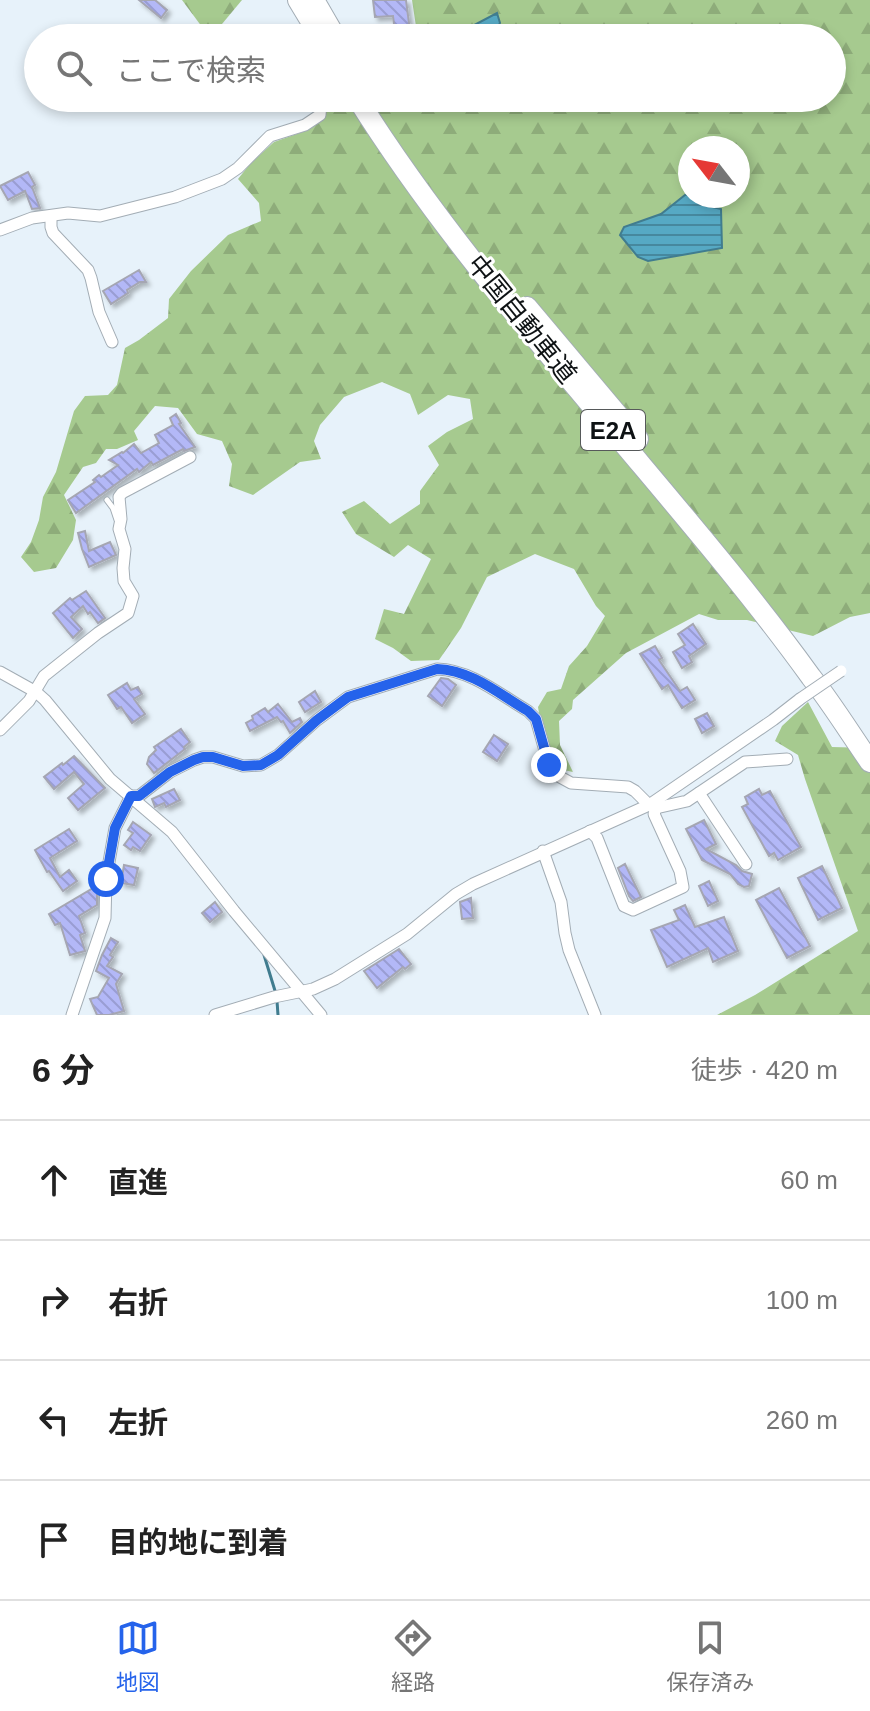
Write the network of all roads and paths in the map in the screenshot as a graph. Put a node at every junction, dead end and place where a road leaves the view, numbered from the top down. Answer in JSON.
{"nodes":[{"id":1,"x":298,"y":0,"type":"edge"},
{"id":2,"x":314,"y":0,"type":"edge"},
{"id":3,"x":313,"y":24,"type":"edge"},
{"id":4,"x":328,"y":24,"type":"edge"},
{"id":5,"x":320,"y":112,"type":"edge"},
{"id":6,"x":366,"y":112,"type":"edge"},
{"id":7,"x":382,"y":112,"type":"edge"},
{"id":8,"x":51,"y":216,"type":"junction"},
{"id":9,"x":0,"y":230,"type":"edge"},
{"id":10,"x":112,"y":342,"type":"dead end"},
{"id":11,"x":190,"y":457,"type":"dead end"},
{"id":12,"x":107,"y":500,"type":"dead end"},
{"id":13,"x":119,"y":529,"type":"junction"},
{"id":14,"x":841,"y":671,"type":"dead end"},
{"id":15,"x":0,"y":672,"type":"edge"},
{"id":16,"x":36,"y":692,"type":"junction"},
{"id":17,"x":0,"y":730,"type":"edge"},
{"id":18,"x":870,"y":740,"type":"edge"},
{"id":19,"x":787,"y":759,"type":"dead end"},
{"id":20,"x":870,"y":762,"type":"edge"},
{"id":21,"x":699,"y":793,"type":"junction"},
{"id":22,"x":131,"y":796,"type":"junction"},
{"id":23,"x":652,"y":806,"type":"junction"},
{"id":24,"x":590,"y":831,"type":"junction"},
{"id":25,"x":543,"y":851,"type":"junction"},
{"id":26,"x":746,"y":864,"type":"dead end"},
{"id":27,"x":299,"y":991,"type":"junction"},
{"id":28,"x":72,"y":1015,"type":"edge"},
{"id":29,"x":215,"y":1015,"type":"edge"},
{"id":30,"x":321,"y":1015,"type":"edge"},
{"id":31,"x":595,"y":1015,"type":"edge"}],
"edges":[{"from":1,"to":3,"type":"highway"},
{"from":2,"to":4,"type":"highway"},
{"from":5,"to":8,"type":"street"},
{"from":6,"to":20,"type":"highway","name":"中国自動車道","number":"E2A"},
{"from":7,"to":18,"type":"highway","name":"中国自動車道","number":"E2A"},
{"from":8,"to":9,"type":"street"},
{"from":8,"to":10,"type":"street"},
{"from":11,"to":13,"type":"street"},
{"from":12,"to":13,"type":"lane"},
{"from":13,"to":16,"type":"street"},
{"from":14,"to":23,"type":"street","bridge":true},
{"from":15,"to":16,"type":"street"},
{"from":16,"to":17,"type":"street"},
{"from":16,"to":22,"type":"street"},
{"from":19,"to":21,"type":"street"},
{"from":21,"to":23,"type":"street"},
{"from":21,"to":26,"type":"street"},
{"from":22,"to":23,"type":"street"},
{"from":22,"to":27,"type":"street"},
{"from":22,"to":28,"type":"street"},
{"from":23,"to":24,"type":"street"},
{"from":23,"to":24,"type":"street"},
{"from":24,"to":25,"type":"street"},
{"from":25,"to":27,"type":"street"},
{"from":25,"to":31,"type":"street"},
{"from":27,"to":29,"type":"street"},
{"from":27,"to":30,"type":"street"}]}
